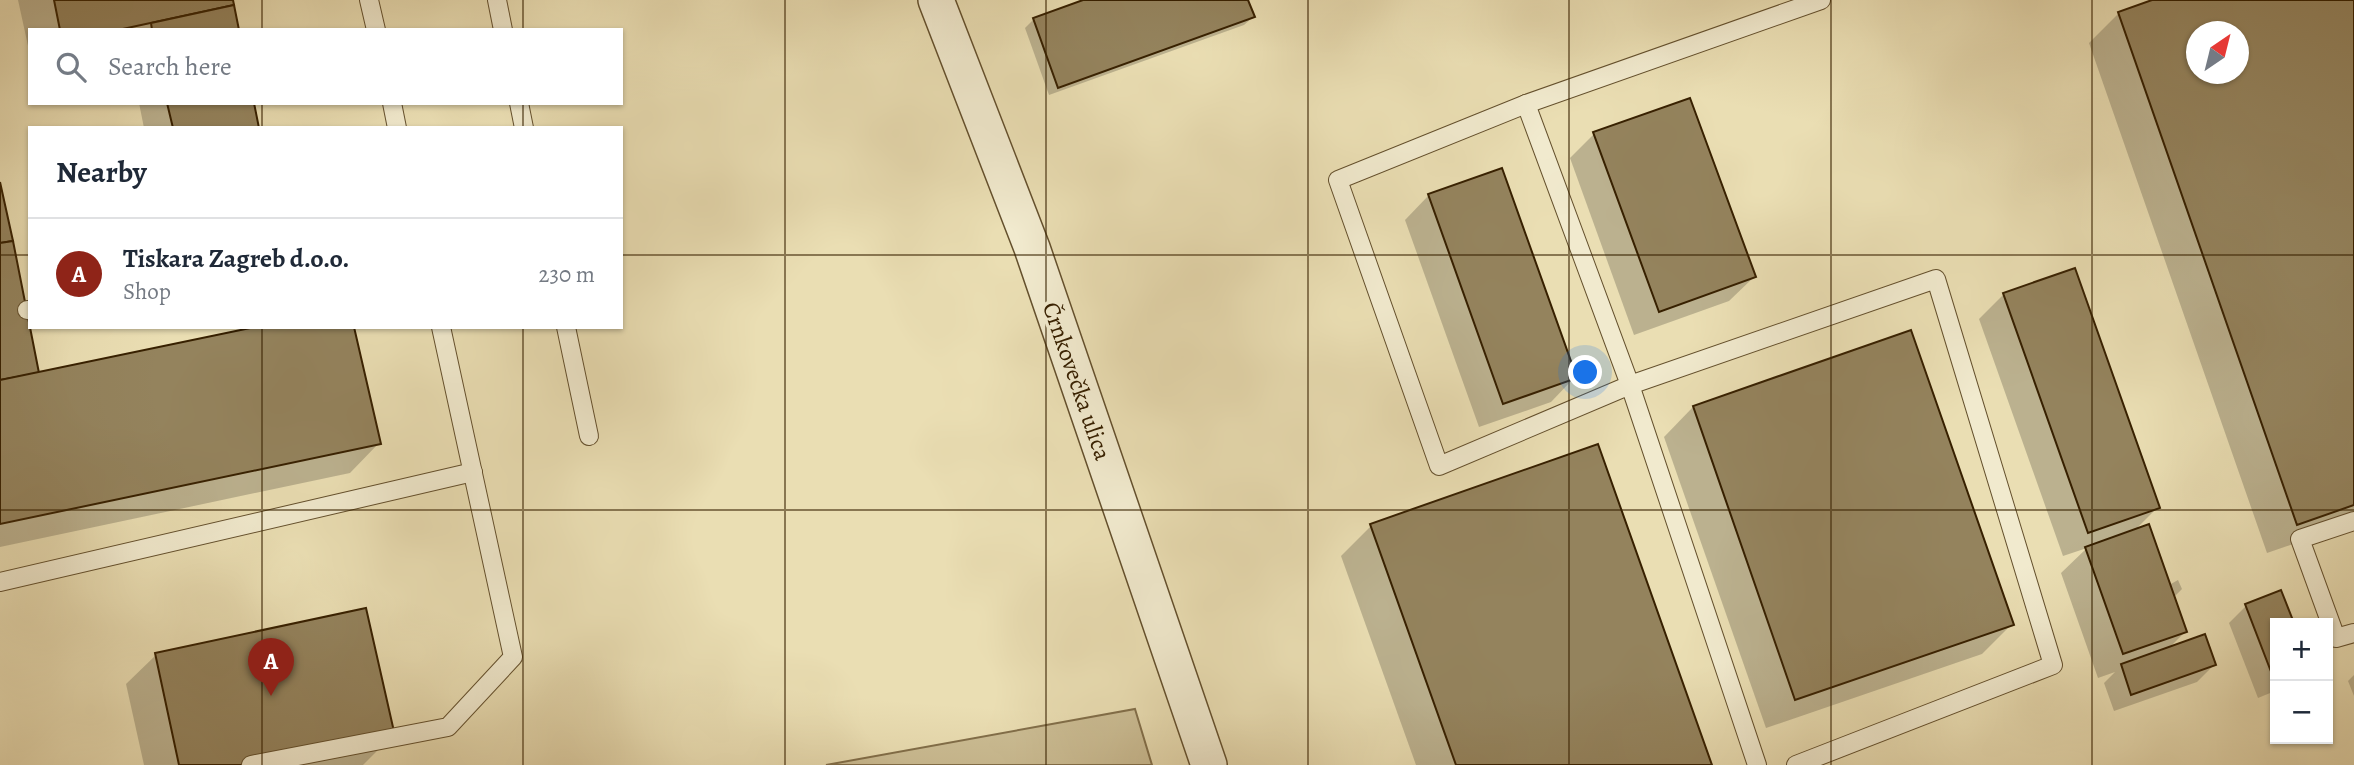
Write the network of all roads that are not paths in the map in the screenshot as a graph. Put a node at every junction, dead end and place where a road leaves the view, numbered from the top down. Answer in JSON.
{"nodes":[{"id":1,"x":369,"y":0,"type":"edge"},
{"id":2,"x":497,"y":0,"type":"edge"},
{"id":3,"x":936,"y":0,"type":"edge"},
{"id":4,"x":1821,"y":0,"type":"edge"},
{"id":5,"x":376,"y":28,"type":"edge"},
{"id":6,"x":503,"y":28,"type":"edge"},
{"id":7,"x":1526,"y":104,"type":"junction"},
{"id":8,"x":392,"y":105,"type":"edge"},
{"id":9,"x":519,"y":105,"type":"edge"},
{"id":10,"x":397,"y":126,"type":"edge"},
{"id":11,"x":524,"y":126,"type":"edge"},
{"id":12,"x":441,"y":329,"type":"edge"},
{"id":13,"x":566,"y":329,"type":"edge"},
{"id":14,"x":1630,"y":385,"type":"junction"},
{"id":15,"x":589,"y":436,"type":"dead end"},
{"id":16,"x":473,"y":472,"type":"junction"},
{"id":17,"x":2354,"y":521,"type":"edge"},
{"id":18,"x":0,"y":582,"type":"edge"},
{"id":19,"x":2354,"y":633,"type":"edge"},
{"id":20,"x":251,"y":765,"type":"edge"},
{"id":21,"x":1209,"y":765,"type":"edge"},
{"id":22,"x":1757,"y":765,"type":"edge"},
{"id":23,"x":1796,"y":765,"type":"edge"}],
"edges":[{"from":1,"to":5,"type":"lane"},
{"from":2,"to":6,"type":"lane"},
{"from":3,"to":21,"type":"street","name":"Črnkovečka ulica"},
{"from":4,"to":7,"type":"lane"},
{"from":7,"to":14,"type":"lane"},
{"from":7,"to":14,"type":"lane"},
{"from":8,"to":10,"type":"lane"},
{"from":9,"to":11,"type":"lane"},
{"from":12,"to":16,"type":"lane"},
{"from":13,"to":15,"type":"lane"},
{"from":14,"to":22,"type":"lane"},
{"from":14,"to":23,"type":"lane"},
{"from":16,"to":18,"type":"lane"},
{"from":16,"to":20,"type":"lane"},
{"from":17,"to":19,"type":"lane"}]}
